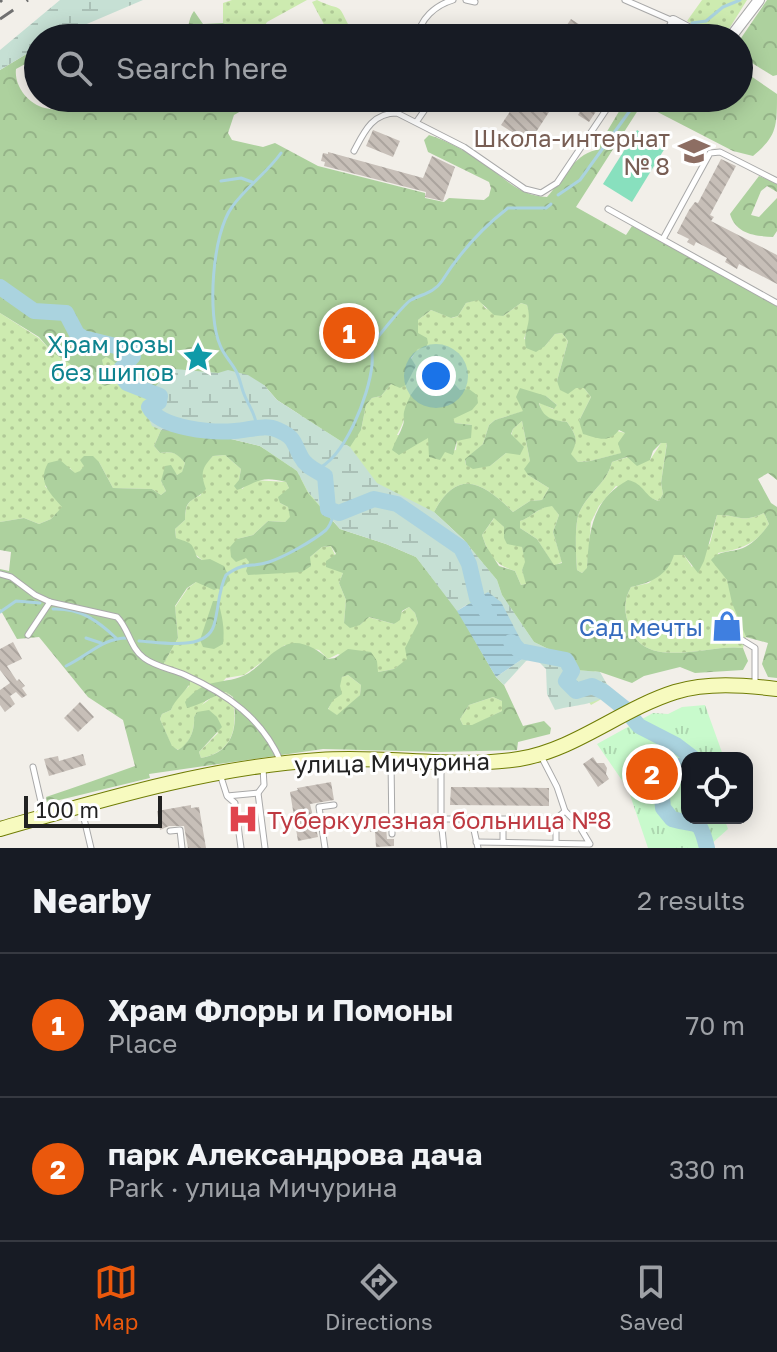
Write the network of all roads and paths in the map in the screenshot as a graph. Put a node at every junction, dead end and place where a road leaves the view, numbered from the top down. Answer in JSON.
{"nodes":[{"id":1,"x":453,"y":0,"type":"edge"},
{"id":2,"x":466,"y":0,"type":"edge"},
{"id":3,"x":625,"y":0,"type":"edge"},
{"id":4,"x":759,"y":0,"type":"edge"},
{"id":5,"x":475,"y":2,"type":"dead end"},
{"id":6,"x":673,"y":21,"type":"junction"},
{"id":7,"x":422,"y":24,"type":"edge"},
{"id":8,"x":671,"y":24,"type":"edge"},
{"id":9,"x":679,"y":24,"type":"edge"},
{"id":10,"x":742,"y":24,"type":"edge"},
{"id":11,"x":423,"y":112,"type":"edge"},
{"id":12,"x":605,"y":112,"type":"edge"},
{"id":13,"x":417,"y":121,"type":"junction"},
{"id":14,"x":354,"y":151,"type":"dead end"},
{"id":15,"x":777,"y":181,"type":"edge"},
{"id":16,"x":608,"y":209,"type":"dead end"},
{"id":17,"x":663,"y":239,"type":"junction"},
{"id":18,"x":777,"y":303,"type":"edge"},
{"id":19,"x":0,"y":574,"type":"edge"},
{"id":20,"x":50,"y":602,"type":"junction"},
{"id":21,"x":28,"y":635,"type":"dead end"},
{"id":22,"x":734,"y":639,"type":"dead end"},
{"id":23,"x":755,"y":687,"type":"junction"},
{"id":24,"x":777,"y":689,"type":"edge"},
{"id":25,"x":540,"y":754,"type":"junction"},
{"id":26,"x":391,"y":760,"type":"junction"},
{"id":27,"x":441,"y":761,"type":"junction"},
{"id":28,"x":282,"y":764,"type":"junction"},
{"id":29,"x":33,"y":767,"type":"dead end"},
{"id":30,"x":263,"y":767,"type":"junction"},
{"id":31,"x":220,"y":773,"type":"junction"},
{"id":32,"x":258,"y":793,"type":"junction"},
{"id":33,"x":227,"y":796,"type":"junction"},
{"id":34,"x":81,"y":805,"type":"junction"},
{"id":35,"x":334,"y":805,"type":"dead end"},
{"id":36,"x":565,"y":811,"type":"junction"},
{"id":37,"x":44,"y":816,"type":"junction"},
{"id":38,"x":441,"y":819,"type":"junction"},
{"id":39,"x":556,"y":819,"type":"junction"},
{"id":40,"x":503,"y":820,"type":"junction"},
{"id":41,"x":472,"y":821,"type":"junction"},
{"id":42,"x":0,"y":829,"type":"edge"},
{"id":43,"x":170,"y":831,"type":"dead end"},
{"id":44,"x":392,"y":834,"type":"dead end"},
{"id":45,"x":503,"y":841,"type":"junction"},
{"id":46,"x":556,"y":842,"type":"junction"},
{"id":47,"x":477,"y":845,"type":"edge"},
{"id":48,"x":91,"y":848,"type":"edge"},
{"id":49,"x":182,"y":848,"type":"edge"},
{"id":50,"x":241,"y":848,"type":"edge"},
{"id":51,"x":265,"y":848,"type":"edge"},
{"id":52,"x":325,"y":848,"type":"edge"},
{"id":53,"x":444,"y":848,"type":"edge"}],
"edges":[{"from":1,"to":7,"type":"lane"},
{"from":2,"to":5,"type":"lane"},
{"from":3,"to":6,"type":"lane"},
{"from":4,"to":10,"type":"street"},
{"from":6,"to":8,"type":"lane"},
{"from":6,"to":9,"type":"street"},
{"from":11,"to":13,"type":"lane"},
{"from":12,"to":13,"type":"lane"},
{"from":13,"to":14,"type":"lane"},
{"from":15,"to":17,"type":"lane"},
{"from":16,"to":17,"type":"lane"},
{"from":17,"to":18,"type":"lane"},
{"from":19,"to":20,"type":"lane"},
{"from":20,"to":21,"type":"lane"},
{"from":20,"to":28,"type":"lane"},
{"from":22,"to":23,"type":"lane"},
{"from":23,"to":24,"type":"main road","name":"улица Мичурина"},
{"from":23,"to":25,"type":"main road","name":"улица Мичурина"},
{"from":25,"to":27,"type":"main road","name":"улица Мичурина"},
{"from":25,"to":36,"type":"lane"},
{"from":26,"to":27,"type":"main road","name":"улица Мичурина"},
{"from":26,"to":28,"type":"main road","name":"улица Мичурина"},
{"from":26,"to":44,"type":"lane"},
{"from":27,"to":38,"type":"lane"},
{"from":28,"to":30,"type":"main road","name":"улица Мичурина"},
{"from":29,"to":37,"type":"lane"},
{"from":30,"to":31,"type":"main road","name":"улица Мичурина"},
{"from":30,"to":32,"type":"lane"},
{"from":31,"to":33,"type":"lane"},
{"from":31,"to":34,"type":"main road","name":"улица Мичурина"},
{"from":32,"to":33,"type":"lane"},
{"from":32,"to":51,"type":"lane"},
{"from":33,"to":50,"type":"lane"},
{"from":34,"to":37,"type":"main road","name":"улица Мичурина"},
{"from":34,"to":48,"type":"lane"},
{"from":35,"to":52,"type":"lane"},
{"from":36,"to":39,"type":"lane"},
{"from":36,"to":46,"type":"lane"},
{"from":37,"to":42,"type":"main road","name":"улица Мичурина"},
{"from":38,"to":41,"type":"lane"},
{"from":38,"to":53,"type":"lane"},
{"from":39,"to":40,"type":"lane"},
{"from":39,"to":46,"type":"lane"},
{"from":40,"to":41,"type":"lane"},
{"from":40,"to":45,"type":"lane"},
{"from":41,"to":47,"type":"lane"},
{"from":43,"to":49,"type":"lane"},
{"from":45,"to":46,"type":"lane"},
{"from":45,"to":47,"type":"lane"}]}
